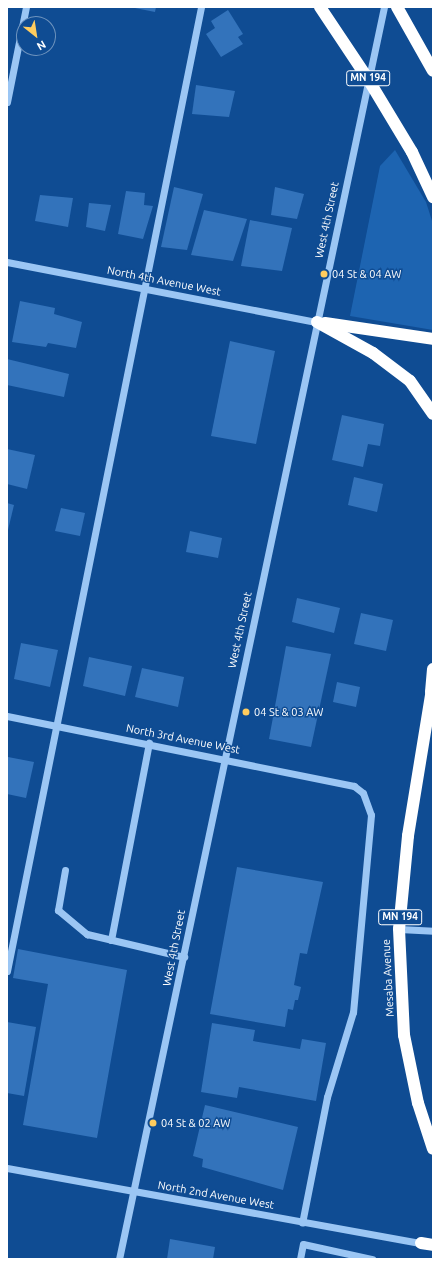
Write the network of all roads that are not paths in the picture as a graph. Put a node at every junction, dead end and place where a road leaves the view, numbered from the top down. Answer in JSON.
{"nodes":[{"id":1,"x":26,"y":7,"type":"edge"},
{"id":2,"x":201,"y":7,"type":"edge"},
{"id":3,"x":320,"y":7,"type":"edge"},
{"id":4,"x":384,"y":7,"type":"edge"},
{"id":5,"x":397,"y":7,"type":"edge"},
{"id":6,"x":433,"y":71,"type":"edge"},
{"id":7,"x":368,"y":79,"type":"junction"},
{"id":8,"x":7,"y":102,"type":"edge"},
{"id":9,"x":433,"y":197,"type":"edge"},
{"id":10,"x":7,"y":262,"type":"edge"},
{"id":11,"x":143,"y":288,"type":"junction"},
{"id":12,"x":317,"y":322,"type":"junction"},
{"id":13,"x":433,"y":339,"type":"edge"},
{"id":14,"x":433,"y":414,"type":"edge"},
{"id":15,"x":433,"y":669,"type":"edge"},
{"id":16,"x":432,"y":688,"type":"edge"},
{"id":17,"x":7,"y":716,"type":"edge"},
{"id":18,"x":57,"y":726,"type":"junction"},
{"id":19,"x":149,"y":744,"type":"junction"},
{"id":20,"x":223,"y":758,"type":"junction"},
{"id":21,"x":65,"y":870,"type":"dead end"},
{"id":22,"x":398,"y":929,"type":"junction"},
{"id":23,"x":433,"y":931,"type":"edge"},
{"id":24,"x":110,"y":940,"type":"junction"},
{"id":25,"x":184,"y":957,"type":"junction"},
{"id":26,"x":7,"y":971,"type":"edge"},
{"id":27,"x":433,"y":1149,"type":"edge"},
{"id":28,"x":7,"y":1168,"type":"edge"},
{"id":29,"x":133,"y":1192,"type":"junction"},
{"id":30,"x":302,"y":1223,"type":"junction"},
{"id":31,"x":427,"y":1244,"type":"edge"},
{"id":32,"x":119,"y":1259,"type":"edge"},
{"id":33,"x":300,"y":1259,"type":"edge"},
{"id":34,"x":372,"y":1259,"type":"edge"}],
"edges":[{"from":1,"to":8,"type":"street"},
{"from":2,"to":11,"type":"street"},
{"from":3,"to":7,"type":"highway","number":"MN 194"},
{"from":4,"to":7,"type":"street","name":"West 4th Street"},
{"from":5,"to":6,"type":"highway"},
{"from":7,"to":9,"type":"highway","number":"MN 194"},
{"from":7,"to":12,"type":"street","name":"West 4th Street"},
{"from":10,"to":11,"type":"street","name":"North 4th Avenue West"},
{"from":11,"to":12,"type":"street","name":"North 4th Avenue West"},
{"from":11,"to":18,"type":"street"},
{"from":12,"to":13,"type":"highway"},
{"from":12,"to":14,"type":"highway"},
{"from":12,"to":20,"type":"street","name":"West 4th Street"},
{"from":15,"to":16,"type":"highway","name":"Mesaba Avenue"},
{"from":16,"to":22,"type":"highway","name":"Mesaba Avenue","number":"MN 194"},
{"from":17,"to":18,"type":"street","name":"North 3rd Avenue West"},
{"from":18,"to":19,"type":"street","name":"North 3rd Avenue West"},
{"from":18,"to":26,"type":"street"},
{"from":19,"to":20,"type":"street","name":"North 3rd Avenue West"},
{"from":19,"to":24,"type":"street"},
{"from":20,"to":25,"type":"street","name":"West 4th Street"},
{"from":20,"to":30,"type":"street","name":"North 3rd Avenue West"},
{"from":21,"to":24,"type":"street"},
{"from":22,"to":23,"type":"street"},
{"from":22,"to":27,"type":"highway","name":"Mesaba Avenue","number":"MN 194"},
{"from":24,"to":25,"type":"street"},
{"from":25,"to":29,"type":"street","name":"West 4th Street"},
{"from":28,"to":29,"type":"street","name":"North 2nd Avenue West"},
{"from":29,"to":30,"type":"street","name":"North 2nd Avenue West"},
{"from":29,"to":32,"type":"street","name":"West 4th Street"},
{"from":30,"to":31,"type":"street","name":"North 2nd Avenue West"},
{"from":33,"to":34,"type":"street"}]}
